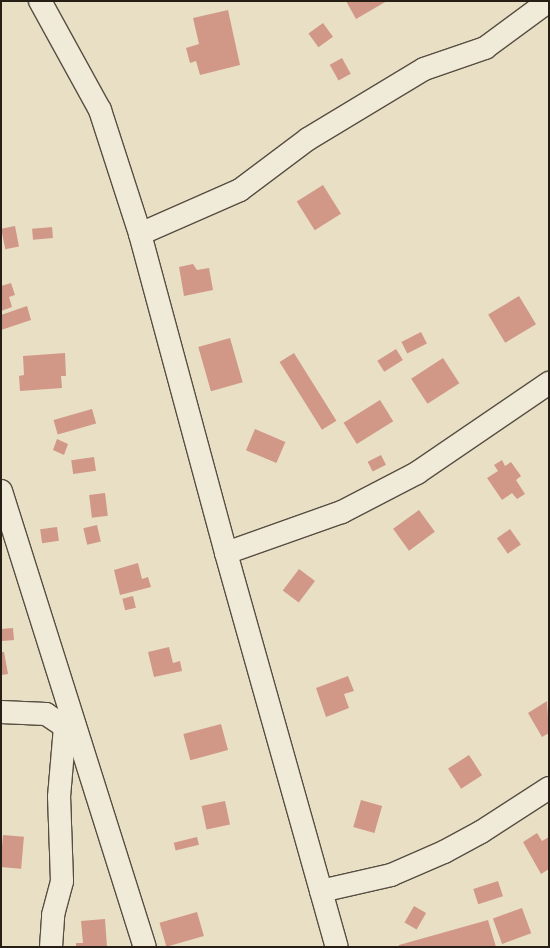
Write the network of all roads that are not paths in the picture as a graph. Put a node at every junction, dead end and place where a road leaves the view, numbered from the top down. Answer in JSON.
{"nodes":[{"id":1,"x":40,"y":1,"type":"edge"},
{"id":2,"x":549,"y":1,"type":"edge"},
{"id":3,"x":140,"y":234,"type":"junction"},
{"id":4,"x":549,"y":383,"type":"edge"},
{"id":5,"x":2,"y":497,"type":"edge"},
{"id":6,"x":226,"y":553,"type":"junction"},
{"id":7,"x":1,"y":712,"type":"edge"},
{"id":8,"x":72,"y":732,"type":"junction"},
{"id":9,"x":549,"y":788,"type":"edge"},
{"id":10,"x":321,"y":891,"type":"junction"},
{"id":11,"x":50,"y":947,"type":"edge"},
{"id":12,"x":146,"y":947,"type":"edge"},
{"id":13,"x":337,"y":947,"type":"edge"}],
"edges":[{"from":1,"to":3,"type":"street"},
{"from":2,"to":3,"type":"street"},
{"from":3,"to":6,"type":"street"},
{"from":4,"to":6,"type":"street"},
{"from":5,"to":8,"type":"street"},
{"from":6,"to":10,"type":"street"},
{"from":7,"to":8,"type":"street"},
{"from":8,"to":11,"type":"street"},
{"from":8,"to":12,"type":"street"},
{"from":9,"to":10,"type":"street"},
{"from":10,"to":13,"type":"street"}]}
